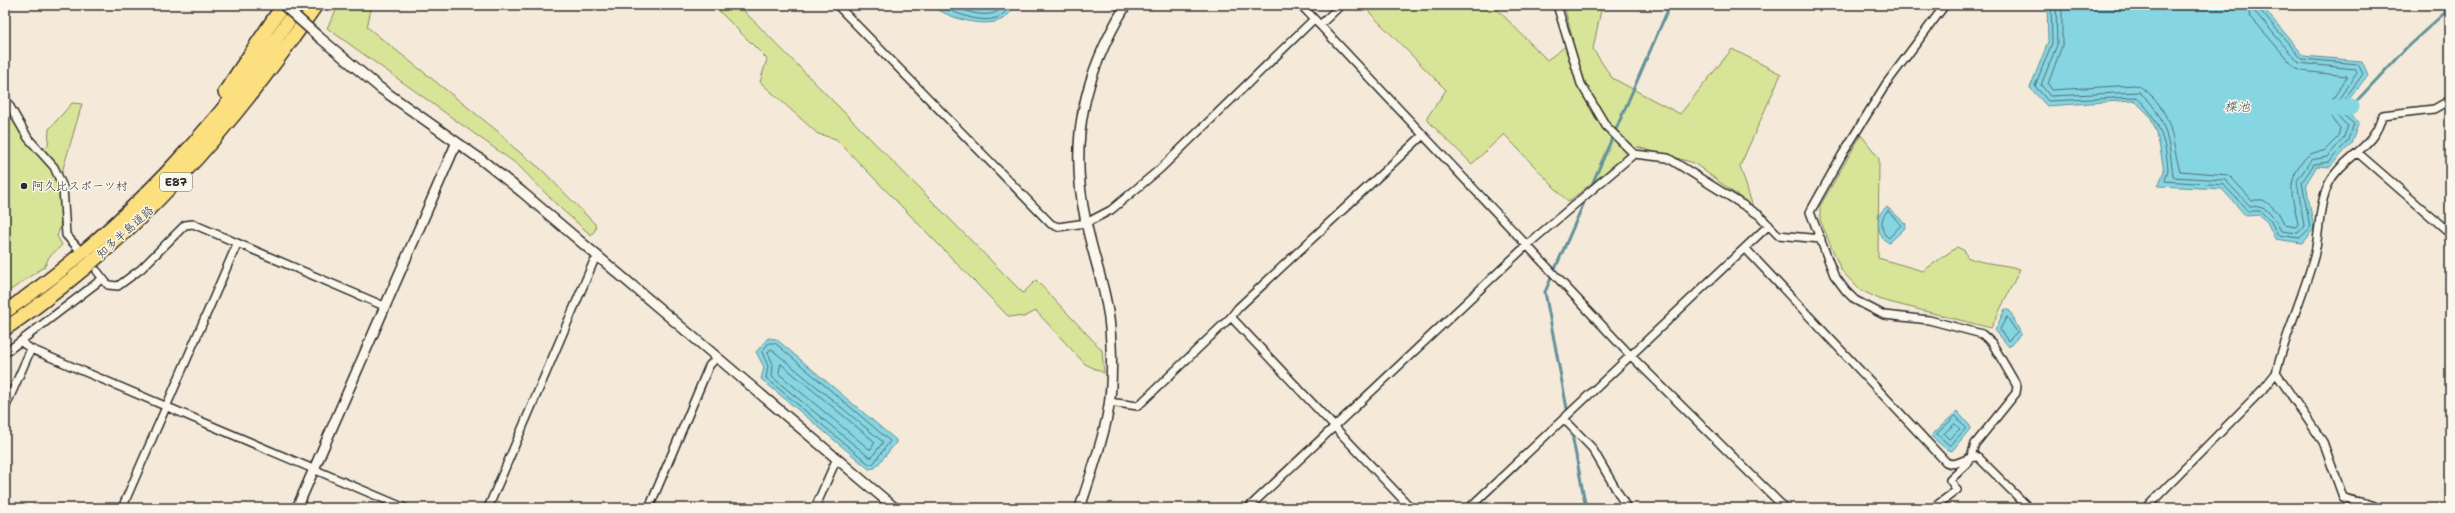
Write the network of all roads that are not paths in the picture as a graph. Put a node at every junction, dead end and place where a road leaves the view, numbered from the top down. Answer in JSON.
{"nodes":[{"id":1,"x":283,"y":5,"type":"edge"},
{"id":2,"x":299,"y":5,"type":"edge"},
{"id":3,"x":316,"y":5,"type":"edge"},
{"id":4,"x":837,"y":5,"type":"edge"},
{"id":5,"x":1126,"y":5,"type":"edge"},
{"id":6,"x":1301,"y":5,"type":"edge"},
{"id":7,"x":1341,"y":5,"type":"edge"},
{"id":8,"x":1557,"y":5,"type":"edge"},
{"id":9,"x":1945,"y":5,"type":"edge"},
{"id":10,"x":1314,"y":18,"type":"junction"},
{"id":11,"x":1320,"y":25,"type":"junction"},
{"id":12,"x":5,"y":98,"type":"edge"},
{"id":13,"x":2450,"y":100,"type":"edge"},
{"id":14,"x":1423,"y":135,"type":"junction"},
{"id":15,"x":456,"y":144,"type":"junction"},
{"id":16,"x":185,"y":151,"type":"junction"},
{"id":17,"x":2358,"y":153,"type":"junction"},
{"id":18,"x":1634,"y":154,"type":"junction"},
{"id":19,"x":1086,"y":223,"type":"junction"},
{"id":20,"x":1769,"y":225,"type":"junction"},
{"id":21,"x":2450,"y":233,"type":"edge"},
{"id":22,"x":1821,"y":239,"type":"junction"},
{"id":23,"x":237,"y":244,"type":"junction"},
{"id":24,"x":1527,"y":245,"type":"junction"},
{"id":25,"x":77,"y":247,"type":"dead end"},
{"id":26,"x":1745,"y":248,"type":"junction"},
{"id":27,"x":598,"y":258,"type":"junction"},
{"id":28,"x":97,"y":271,"type":"dead end"},
{"id":29,"x":102,"y":279,"type":"junction"},
{"id":30,"x":384,"y":306,"type":"junction"},
{"id":31,"x":5,"y":312,"type":"edge"},
{"id":32,"x":1231,"y":317,"type":"junction"},
{"id":33,"x":5,"y":329,"type":"edge"},
{"id":34,"x":21,"y":342,"type":"junction"},
{"id":35,"x":31,"y":349,"type":"junction"},
{"id":36,"x":5,"y":352,"type":"edge"},
{"id":37,"x":1630,"y":355,"type":"junction"},
{"id":38,"x":716,"y":358,"type":"junction"},
{"id":39,"x":2276,"y":373,"type":"junction"},
{"id":40,"x":1109,"y":402,"type":"junction"},
{"id":41,"x":168,"y":407,"type":"junction"},
{"id":42,"x":5,"y":408,"type":"edge"},
{"id":43,"x":1564,"y":418,"type":"junction"},
{"id":44,"x":1334,"y":426,"type":"junction"},
{"id":45,"x":1969,"y":456,"type":"junction"},
{"id":46,"x":837,"y":458,"type":"junction"},
{"id":47,"x":314,"y":469,"type":"junction"},
{"id":48,"x":122,"y":508,"type":"edge"},
{"id":49,"x":297,"y":508,"type":"edge"},
{"id":50,"x":405,"y":508,"type":"edge"},
{"id":51,"x":488,"y":508,"type":"edge"},
{"id":52,"x":650,"y":508,"type":"edge"},
{"id":53,"x":815,"y":508,"type":"edge"},
{"id":54,"x":895,"y":508,"type":"edge"},
{"id":55,"x":1080,"y":508,"type":"edge"},
{"id":56,"x":1248,"y":508,"type":"edge"},
{"id":57,"x":1412,"y":508,"type":"edge"},
{"id":58,"x":1469,"y":508,"type":"edge"},
{"id":59,"x":1627,"y":508,"type":"edge"},
{"id":60,"x":1785,"y":508,"type":"edge"},
{"id":61,"x":1933,"y":508,"type":"edge"},
{"id":62,"x":2029,"y":508,"type":"edge"},
{"id":63,"x":2146,"y":508,"type":"edge"},
{"id":64,"x":2378,"y":508,"type":"edge"}],
"edges":[{"from":1,"to":15,"type":"street","bridge":true},
{"from":1,"to":16,"type":"highway"},
{"from":2,"to":16,"type":"highway","name":"知多半島道路","number":"E87"},
{"from":3,"to":33,"type":"highway","name":"知多半島道路","number":"E87"},
{"from":4,"to":19,"type":"street"},
{"from":5,"to":19,"type":"street"},
{"from":6,"to":10,"type":"street"},
{"from":7,"to":11,"type":"street"},
{"from":8,"to":18,"type":"street"},
{"from":9,"to":22,"type":"street"},
{"from":10,"to":11,"type":"street"},
{"from":10,"to":19,"type":"street"},
{"from":11,"to":14,"type":"street"},
{"from":12,"to":25,"type":"street"},
{"from":13,"to":17,"type":"street"},
{"from":14,"to":24,"type":"street"},
{"from":14,"to":32,"type":"street"},
{"from":15,"to":27,"type":"street"},
{"from":15,"to":30,"type":"street"},
{"from":16,"to":31,"type":"highway","name":"知多半島道路","number":"E87"},
{"from":17,"to":21,"type":"street"},
{"from":17,"to":39,"type":"street"},
{"from":18,"to":20,"type":"street"},
{"from":18,"to":24,"type":"street"},
{"from":19,"to":40,"type":"street"},
{"from":20,"to":22,"type":"street"},
{"from":20,"to":26,"type":"street"},
{"from":22,"to":45,"type":"street"},
{"from":23,"to":29,"type":"street"},
{"from":23,"to":30,"type":"street"},
{"from":23,"to":41,"type":"street"},
{"from":24,"to":37,"type":"street"},
{"from":24,"to":44,"type":"street"},
{"from":26,"to":37,"type":"street"},
{"from":26,"to":45,"type":"street"},
{"from":27,"to":38,"type":"street"},
{"from":27,"to":51,"type":"street"},
{"from":28,"to":29,"type":"street"},
{"from":29,"to":34,"type":"street"},
{"from":30,"to":47,"type":"street"},
{"from":32,"to":40,"type":"street"},
{"from":32,"to":44,"type":"street"},
{"from":34,"to":35,"type":"street"},
{"from":34,"to":36,"type":"street"},
{"from":35,"to":41,"type":"street"},
{"from":35,"to":42,"type":"street"},
{"from":37,"to":43,"type":"street"},
{"from":37,"to":60,"type":"street"},
{"from":38,"to":46,"type":"street"},
{"from":38,"to":52,"type":"street"},
{"from":39,"to":63,"type":"street"},
{"from":39,"to":64,"type":"street"},
{"from":40,"to":55,"type":"street"},
{"from":41,"to":47,"type":"street"},
{"from":41,"to":48,"type":"street"},
{"from":43,"to":58,"type":"street"},
{"from":43,"to":59,"type":"street"},
{"from":44,"to":56,"type":"street"},
{"from":44,"to":57,"type":"street"},
{"from":45,"to":61,"type":"street"},
{"from":45,"to":62,"type":"street"},
{"from":46,"to":53,"type":"street"},
{"from":46,"to":54,"type":"street"},
{"from":47,"to":49,"type":"street"},
{"from":47,"to":50,"type":"street"}]}
